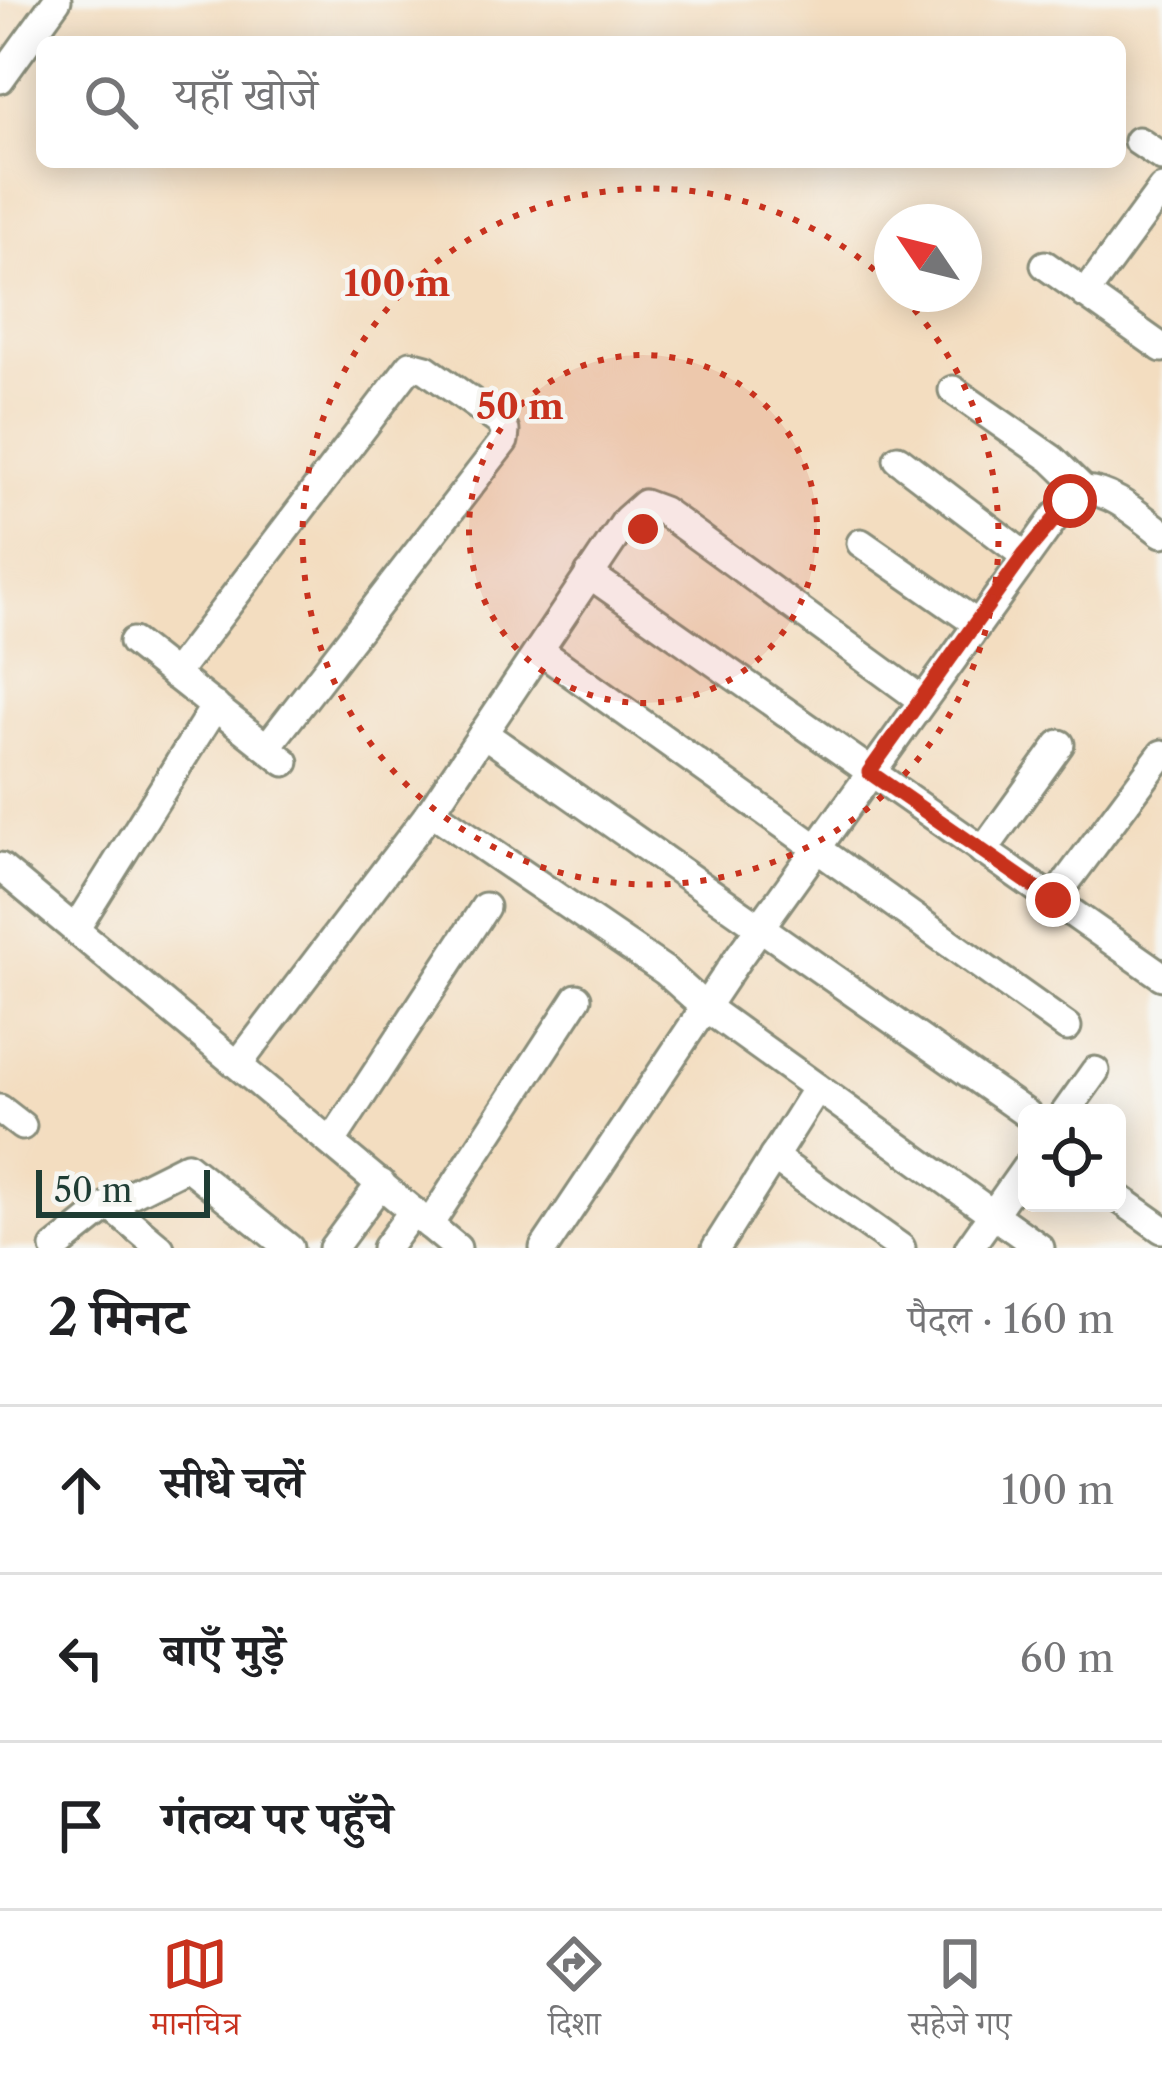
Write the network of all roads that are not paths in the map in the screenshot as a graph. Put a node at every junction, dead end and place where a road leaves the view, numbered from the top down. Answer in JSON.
{"nodes":[{"id":1,"x":57,"y":0,"type":"edge"},
{"id":2,"x":0,"y":79,"type":"edge"},
{"id":3,"x":1138,"y":141,"type":"dead end"},
{"id":4,"x":1162,"y":158,"type":"edge"},
{"id":5,"x":1162,"y":189,"type":"edge"},
{"id":6,"x":1045,"y":265,"type":"dead end"},
{"id":7,"x":1085,"y":294,"type":"junction"},
{"id":8,"x":1162,"y":348,"type":"edge"},
{"id":9,"x":953,"y":390,"type":"dead end"},
{"id":10,"x":898,"y":459,"type":"dead end"},
{"id":11,"x":1084,"y":490,"type":"junction"},
{"id":12,"x":1162,"y":532,"type":"edge"},
{"id":13,"x":861,"y":543,"type":"dead end"},
{"id":14,"x":1024,"y":555,"type":"junction"},
{"id":15,"x":590,"y":574,"type":"junction"},
{"id":16,"x":976,"y":623,"type":"junction"},
{"id":17,"x":133,"y":642,"type":"dead end"},
{"id":18,"x":538,"y":650,"type":"junction"},
{"id":19,"x":175,"y":675,"type":"junction"},
{"id":20,"x":922,"y":700,"type":"junction"},
{"id":21,"x":215,"y":706,"type":"junction"},
{"id":22,"x":483,"y":733,"type":"junction"},
{"id":23,"x":1060,"y":744,"type":"dead end"},
{"id":24,"x":1160,"y":762,"type":"edge"},
{"id":25,"x":869,"y":772,"type":"junction"},
{"id":26,"x":431,"y":811,"type":"junction"},
{"id":27,"x":816,"y":847,"type":"junction"},
{"id":28,"x":983,"y":851,"type":"junction"},
{"id":29,"x":0,"y":867,"type":"edge"},
{"id":30,"x":1053,"y":900,"type":"junction"},
{"id":31,"x":485,"y":907,"type":"dead end"},
{"id":32,"x":761,"y":926,"type":"junction"},
{"id":33,"x":76,"y":928,"type":"junction"},
{"id":34,"x":1162,"y":976,"type":"edge"},
{"id":35,"x":577,"y":998,"type":"dead end"},
{"id":36,"x":705,"y":1007,"type":"junction"},
{"id":37,"x":1067,"y":1027,"type":"dead end"},
{"id":38,"x":239,"y":1063,"type":"junction"},
{"id":39,"x":1095,"y":1071,"type":"dead end"},
{"id":40,"x":817,"y":1088,"type":"junction"},
{"id":41,"x":1071,"y":1104,"type":"edge"},
{"id":42,"x":1018,"y":1108,"type":"edge"},
{"id":43,"x":332,"y":1141,"type":"junction"},
{"id":44,"x":773,"y":1157,"type":"junction"},
{"id":45,"x":1018,"y":1179,"type":"edge"},
{"id":46,"x":381,"y":1184,"type":"junction"},
{"id":47,"x":1126,"y":1203,"type":"edge"},
{"id":48,"x":109,"y":1205,"type":"junction"},
{"id":49,"x":993,"y":1214,"type":"junction"},
{"id":50,"x":421,"y":1218,"type":"junction"},
{"id":51,"x":1162,"y":1229,"type":"edge"},
{"id":52,"x":721,"y":1240,"type":"edge"},
{"id":53,"x":55,"y":1248,"type":"edge"},
{"id":54,"x":160,"y":1248,"type":"edge"},
{"id":55,"x":289,"y":1248,"type":"edge"},
{"id":56,"x":333,"y":1248,"type":"edge"},
{"id":57,"x":386,"y":1248,"type":"edge"},
{"id":58,"x":457,"y":1248,"type":"edge"},
{"id":59,"x":544,"y":1248,"type":"edge"},
{"id":60,"x":750,"y":1248,"type":"edge"},
{"id":61,"x":901,"y":1248,"type":"edge"},
{"id":62,"x":969,"y":1248,"type":"edge"},
{"id":63,"x":1040,"y":1248,"type":"edge"}],
"edges":[{"from":1,"to":2,"type":"street"},
{"from":3,"to":4,"type":"street"},
{"from":5,"to":7,"type":"street"},
{"from":6,"to":7,"type":"street"},
{"from":7,"to":8,"type":"street"},
{"from":9,"to":11,"type":"street"},
{"from":10,"to":14,"type":"street"},
{"from":11,"to":12,"type":"street"},
{"from":11,"to":14,"type":"street"},
{"from":13,"to":16,"type":"street"},
{"from":14,"to":16,"type":"street"},
{"from":15,"to":18,"type":"street"},
{"from":15,"to":20,"type":"street"},
{"from":15,"to":25,"type":"street"},
{"from":16,"to":20,"type":"street"},
{"from":17,"to":19,"type":"street"},
{"from":18,"to":22,"type":"street"},
{"from":18,"to":27,"type":"street"},
{"from":19,"to":21,"type":"street"},
{"from":19,"to":21,"type":"street"},
{"from":20,"to":25,"type":"street"},
{"from":21,"to":33,"type":"street"},
{"from":22,"to":26,"type":"street"},
{"from":22,"to":32,"type":"street"},
{"from":23,"to":28,"type":"street"},
{"from":24,"to":30,"type":"street"},
{"from":25,"to":27,"type":"street"},
{"from":25,"to":28,"type":"street"},
{"from":26,"to":36,"type":"street"},
{"from":26,"to":38,"type":"street"},
{"from":27,"to":32,"type":"street"},
{"from":27,"to":37,"type":"street"},
{"from":28,"to":30,"type":"street"},
{"from":29,"to":33,"type":"street"},
{"from":30,"to":34,"type":"street"},
{"from":31,"to":43,"type":"street"},
{"from":32,"to":36,"type":"street"},
{"from":32,"to":42,"type":"street"},
{"from":33,"to":38,"type":"street"},
{"from":35,"to":50,"type":"street"},
{"from":36,"to":40,"type":"street"},
{"from":36,"to":59,"type":"street"},
{"from":38,"to":43,"type":"street"},
{"from":39,"to":41,"type":"street"},
{"from":40,"to":44,"type":"street"},
{"from":40,"to":49,"type":"street"},
{"from":43,"to":46,"type":"street"},
{"from":44,"to":52,"type":"street"},
{"from":44,"to":61,"type":"street"},
{"from":45,"to":49,"type":"street"},
{"from":46,"to":50,"type":"street"},
{"from":46,"to":56,"type":"street"},
{"from":47,"to":51,"type":"street"},
{"from":48,"to":53,"type":"street"},
{"from":48,"to":54,"type":"street"},
{"from":48,"to":55,"type":"street"},
{"from":49,"to":62,"type":"street"},
{"from":49,"to":63,"type":"street"},
{"from":50,"to":57,"type":"street"},
{"from":50,"to":58,"type":"street"},
{"from":52,"to":60,"type":"street"}]}
